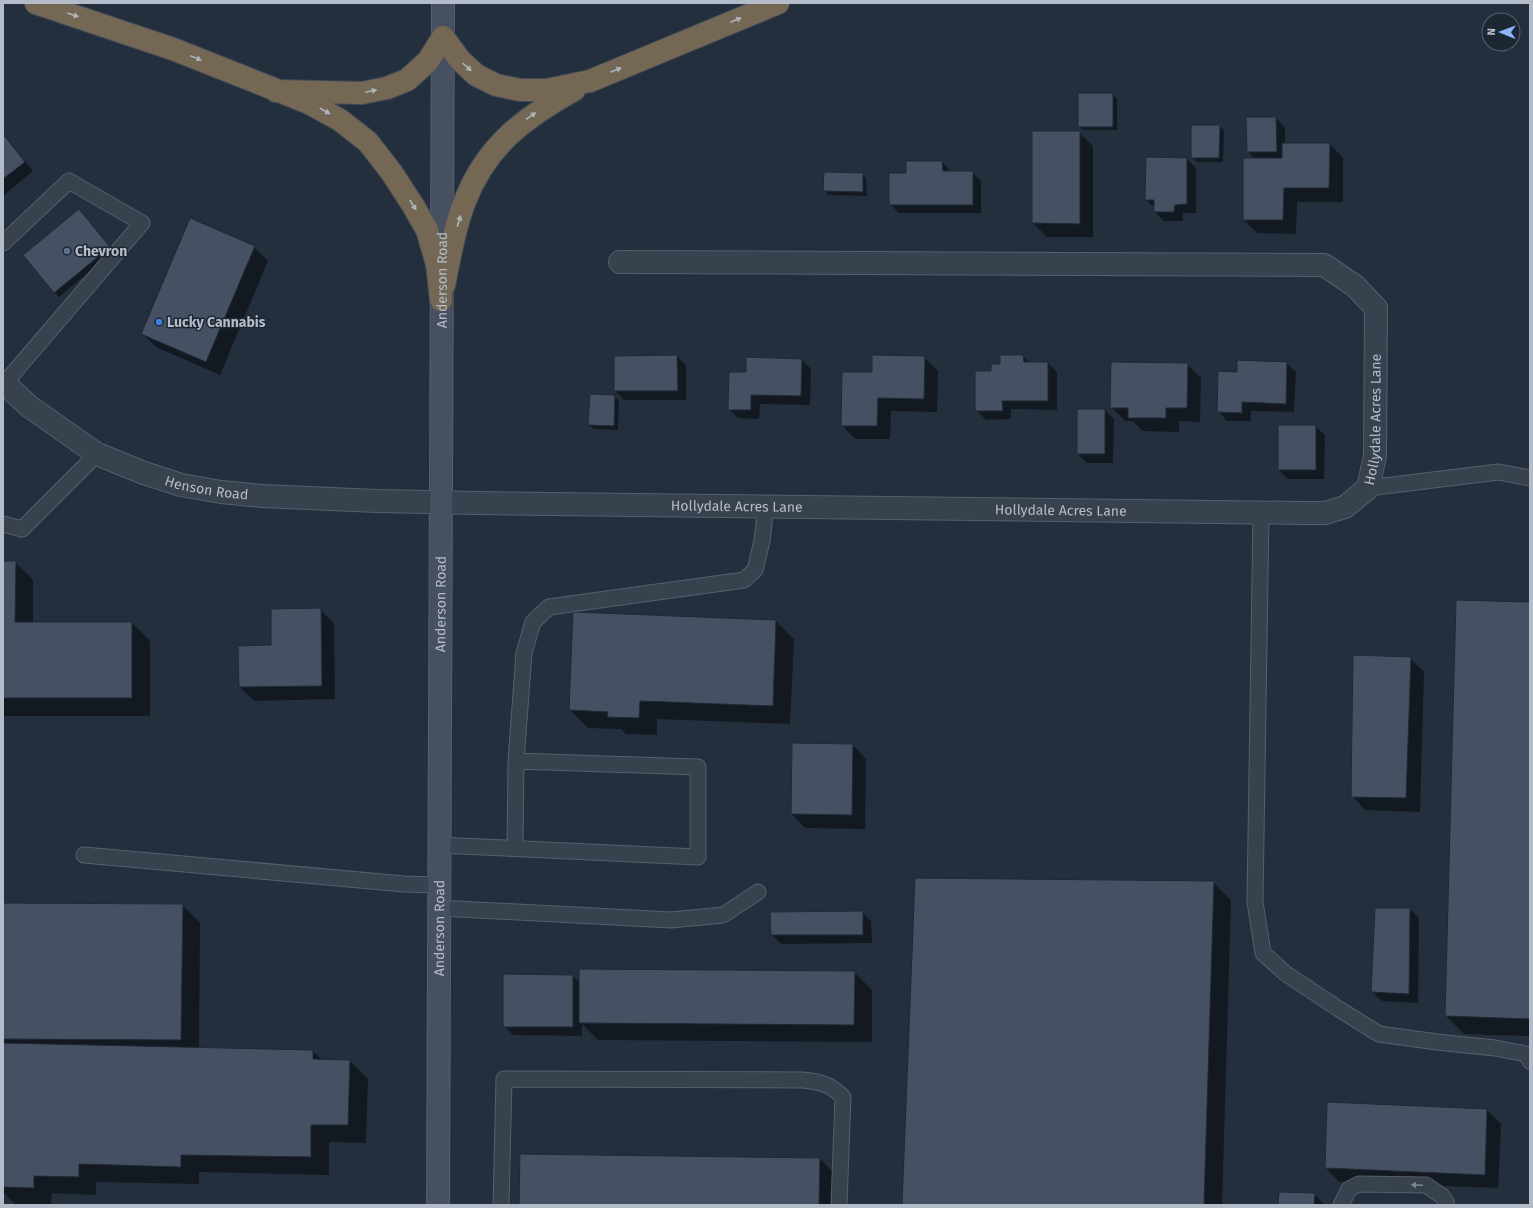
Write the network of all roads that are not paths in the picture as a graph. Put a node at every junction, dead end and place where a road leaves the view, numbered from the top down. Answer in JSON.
{"nodes":[{"id":1,"x":36,"y":3,"type":"edge"},
{"id":2,"x":443,"y":3,"type":"edge"},
{"id":3,"x":778,"y":3,"type":"edge"},
{"id":4,"x":443,"y":37,"type":"junction"},
{"id":5,"x":590,"y":81,"type":"junction"},
{"id":6,"x":276,"y":91,"type":"junction"},
{"id":7,"x":3,"y":243,"type":"edge"},
{"id":8,"x":620,"y":262,"type":"dead end"},
{"id":9,"x":441,"y":300,"type":"junction"},
{"id":10,"x":4,"y":383,"type":"edge"},
{"id":11,"x":96,"y":454,"type":"junction"},
{"id":12,"x":1530,"y":478,"type":"edge"},
{"id":13,"x":1368,"y":488,"type":"junction"},
{"id":14,"x":440,"y":502,"type":"junction"},
{"id":15,"x":766,"y":506,"type":"junction"},
{"id":16,"x":1261,"y":512,"type":"junction"},
{"id":17,"x":3,"y":524,"type":"edge"},
{"id":18,"x":516,"y":761,"type":"junction"},
{"id":19,"x":439,"y":845,"type":"junction"},
{"id":20,"x":515,"y":848,"type":"junction"},
{"id":21,"x":84,"y":855,"type":"dead end"},
{"id":22,"x":439,"y":885,"type":"junction"},
{"id":23,"x":758,"y":892,"type":"dead end"},
{"id":24,"x":439,"y":908,"type":"junction"},
{"id":25,"x":1530,"y":1061,"type":"edge"},
{"id":26,"x":438,"y":1205,"type":"edge"},
{"id":27,"x":501,"y":1205,"type":"edge"},
{"id":28,"x":839,"y":1205,"type":"edge"},
{"id":29,"x":1341,"y":1205,"type":"edge"},
{"id":30,"x":1447,"y":1205,"type":"edge"}],
"edges":[{"from":1,"to":6,"type":"highway","one_way":true},
{"from":2,"to":4,"type":"street","name":"Anderson Road"},
{"from":5,"to":3,"type":"highway","one_way":true},
{"from":4,"to":5,"type":"highway","one_way":true},
{"from":6,"to":4,"type":"highway","one_way":true},
{"from":4,"to":9,"type":"street","name":"Anderson Road"},
{"from":9,"to":5,"type":"highway","one_way":true},
{"from":6,"to":9,"type":"highway","one_way":true},
{"from":7,"to":10,"type":"lane"},
{"from":8,"to":13,"type":"street","name":"Hollydale Acres Lane"},
{"from":9,"to":14,"type":"street","name":"Anderson Road"},
{"from":10,"to":11,"type":"street","name":"Henson Road"},
{"from":11,"to":14,"type":"street","name":"Henson Road"},
{"from":11,"to":17,"type":"lane"},
{"from":12,"to":13,"type":"lane"},
{"from":13,"to":16,"type":"street","name":"Hollydale Acres Lane"},
{"from":14,"to":15,"type":"street","name":"Hollydale Acres Lane"},
{"from":14,"to":19,"type":"street","name":"Anderson Road"},
{"from":15,"to":16,"type":"street","name":"Hollydale Acres Lane"},
{"from":15,"to":18,"type":"lane"},
{"from":16,"to":25,"type":"lane"},
{"from":18,"to":20,"type":"lane"},
{"from":18,"to":20,"type":"lane"},
{"from":19,"to":20,"type":"lane"},
{"from":19,"to":22,"type":"street","name":"Anderson Road"},
{"from":21,"to":22,"type":"lane"},
{"from":22,"to":24,"type":"street","name":"Anderson Road"},
{"from":23,"to":24,"type":"lane"},
{"from":24,"to":26,"type":"street","name":"Anderson Road"},
{"from":27,"to":28,"type":"lane"},
{"from":30,"to":29,"type":"lane","one_way":true}]}
